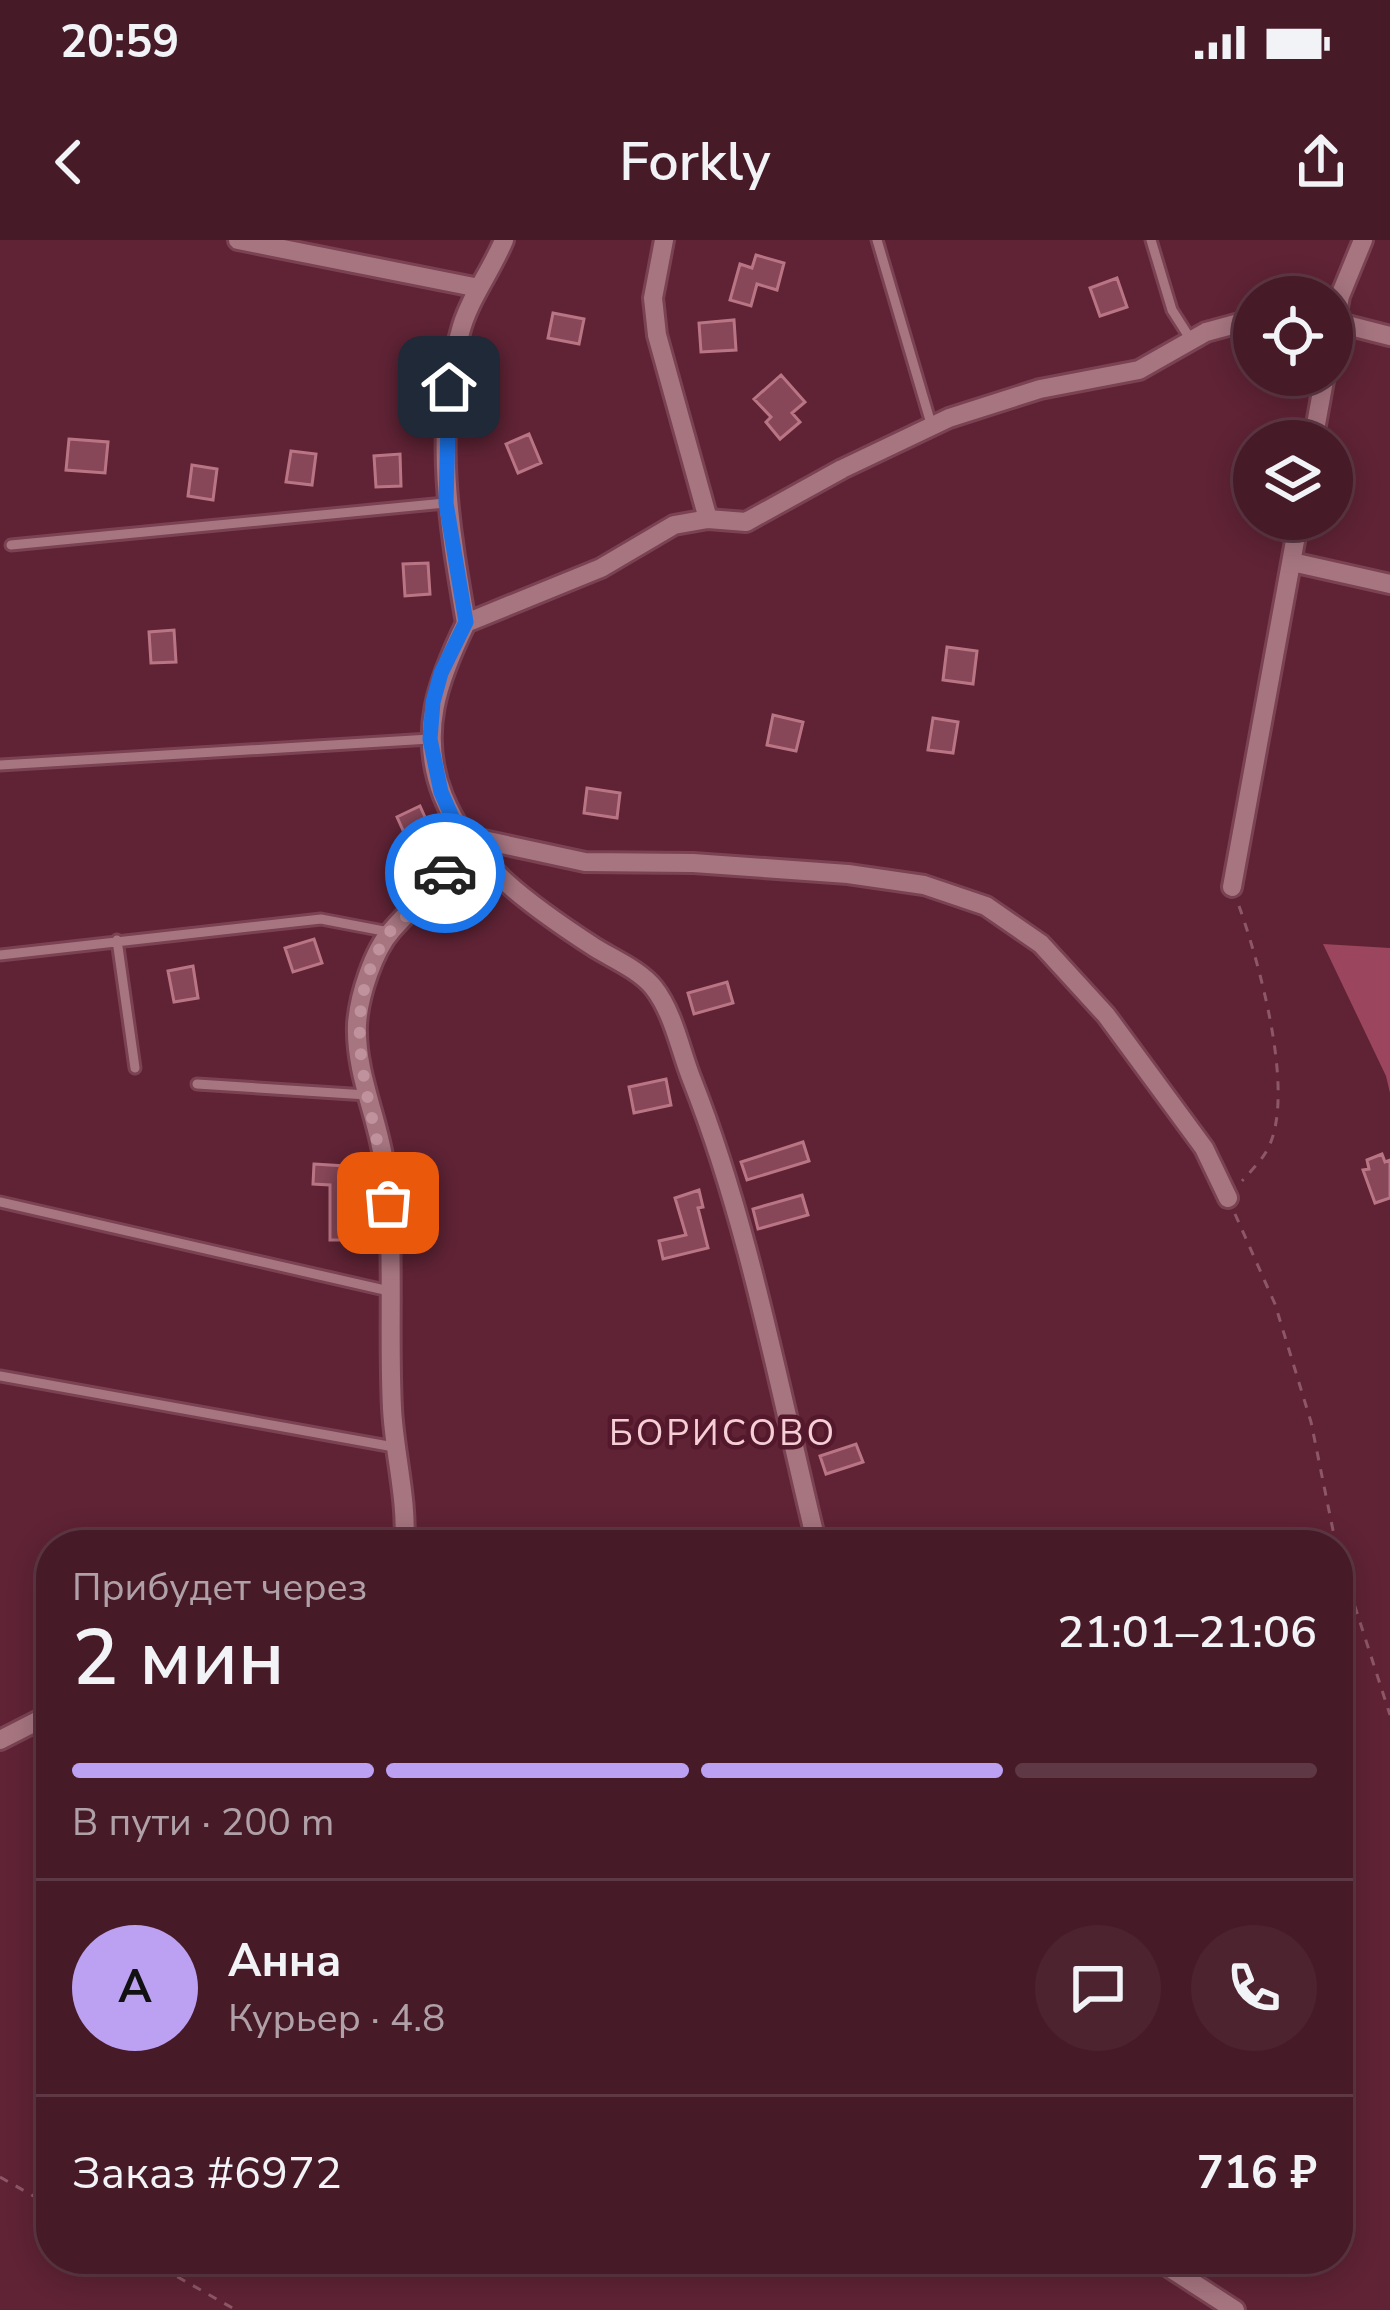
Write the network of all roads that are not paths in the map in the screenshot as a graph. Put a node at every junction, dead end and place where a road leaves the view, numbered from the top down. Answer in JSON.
{"nodes":[{"id":1,"x":238,"y":240,"type":"edge"},
{"id":2,"x":504,"y":240,"type":"edge"},
{"id":3,"x":664,"y":240,"type":"edge"},
{"id":4,"x":877,"y":240,"type":"edge"},
{"id":5,"x":1151,"y":240,"type":"edge"},
{"id":6,"x":1364,"y":240,"type":"edge"},
{"id":7,"x":1346,"y":276,"type":"edge"},
{"id":8,"x":478,"y":288,"type":"junction"},
{"id":9,"x":1233,"y":325,"type":"edge"},
{"id":10,"x":1353,"y":332,"type":"edge"},
{"id":11,"x":1390,"y":336,"type":"edge"},
{"id":12,"x":1191,"y":340,"type":"junction"},
{"id":13,"x":932,"y":427,"type":"junction"},
{"id":14,"x":446,"y":503,"type":"junction"},
{"id":15,"x":708,"y":519,"type":"junction"},
{"id":16,"x":1296,"y":540,"type":"edge"},
{"id":17,"x":11,"y":545,"type":"dead end"},
{"id":18,"x":1292,"y":562,"type":"junction"},
{"id":19,"x":1390,"y":584,"type":"edge"},
{"id":20,"x":466,"y":622,"type":"junction"},
{"id":21,"x":430,"y":739,"type":"junction"},
{"id":22,"x":0,"y":765,"type":"edge"},
{"id":23,"x":460,"y":835,"type":"junction"},
{"id":24,"x":1232,"y":887,"type":"road end"},
{"id":25,"x":389,"y":932,"type":"junction"},
{"id":26,"x":117,"y":940,"type":"junction"},
{"id":27,"x":0,"y":955,"type":"edge"},
{"id":28,"x":135,"y":1068,"type":"dead end"},
{"id":29,"x":197,"y":1084,"type":"dead end"},
{"id":30,"x":367,"y":1095,"type":"junction"},
{"id":31,"x":1228,"y":1198,"type":"road end"},
{"id":32,"x":0,"y":1202,"type":"edge"},
{"id":33,"x":389,"y":1291,"type":"junction"},
{"id":34,"x":0,"y":1376,"type":"edge"},
{"id":35,"x":394,"y":1447,"type":"junction"},
{"id":36,"x":404,"y":1530,"type":"edge"},
{"id":37,"x":813,"y":1530,"type":"edge"},
{"id":38,"x":36,"y":1722,"type":"edge"},
{"id":39,"x":0,"y":1740,"type":"edge"},
{"id":40,"x":1179,"y":2274,"type":"edge"},
{"id":41,"x":1235,"y":2310,"type":"edge"}],
"edges":[{"from":1,"to":8,"type":"street"},
{"from":2,"to":8,"type":"street"},
{"from":3,"to":15,"type":"street"},
{"from":4,"to":13,"type":"lane"},
{"from":5,"to":12,"type":"lane"},
{"from":6,"to":7,"type":"street"},
{"from":8,"to":14,"type":"street"},
{"from":9,"to":12,"type":"street"},
{"from":10,"to":11,"type":"street"},
{"from":12,"to":13,"type":"street"},
{"from":13,"to":15,"type":"street"},
{"from":14,"to":17,"type":"lane"},
{"from":14,"to":20,"type":"street"},
{"from":15,"to":20,"type":"street"},
{"from":16,"to":18,"type":"street"},
{"from":18,"to":19,"type":"street"},
{"from":18,"to":24,"type":"street"},
{"from":20,"to":21,"type":"street"},
{"from":21,"to":22,"type":"lane"},
{"from":21,"to":23,"type":"street"},
{"from":23,"to":25,"type":"street"},
{"from":23,"to":31,"type":"street"},
{"from":23,"to":37,"type":"street"},
{"from":25,"to":26,"type":"lane"},
{"from":25,"to":30,"type":"street"},
{"from":26,"to":27,"type":"lane"},
{"from":26,"to":28,"type":"lane"},
{"from":29,"to":30,"type":"lane"},
{"from":30,"to":33,"type":"street"},
{"from":32,"to":33,"type":"lane"},
{"from":33,"to":35,"type":"street"},
{"from":34,"to":35,"type":"lane"},
{"from":35,"to":36,"type":"street"},
{"from":38,"to":39,"type":"street"},
{"from":40,"to":41,"type":"street"}]}
